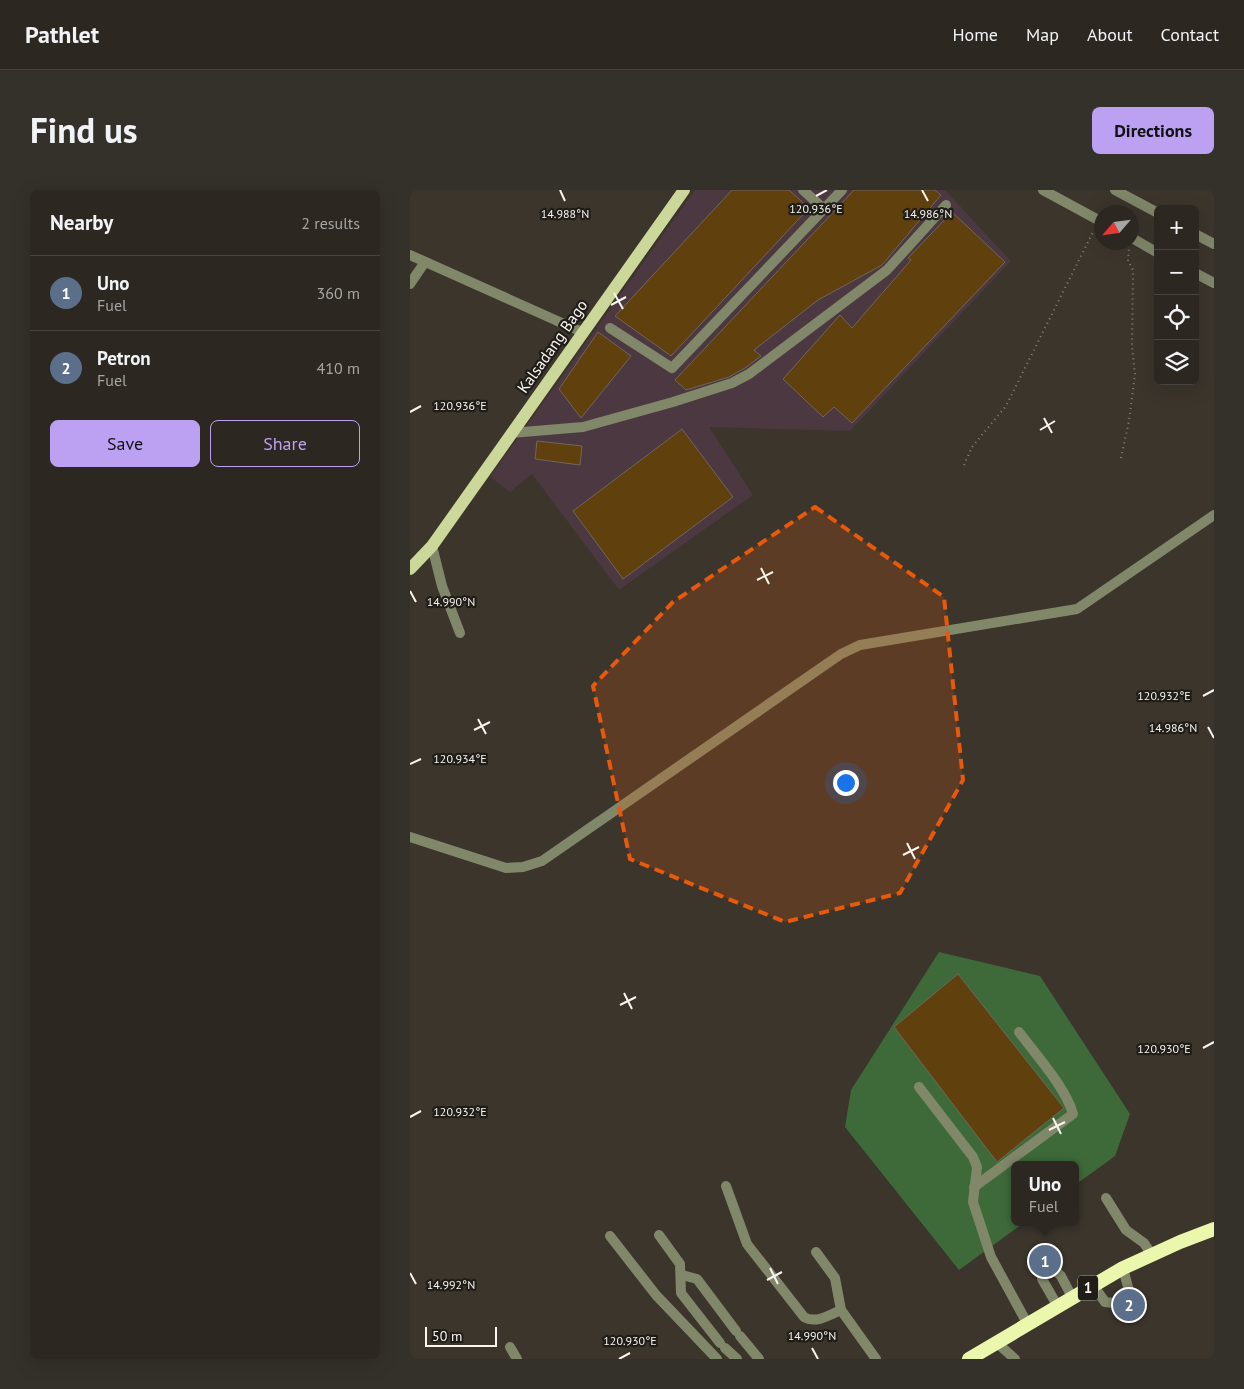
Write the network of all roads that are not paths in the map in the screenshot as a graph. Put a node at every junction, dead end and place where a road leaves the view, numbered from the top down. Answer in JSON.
{"nodes":[{"id":1,"x":684,"y":190,"type":"edge"},
{"id":2,"x":803,"y":190,"type":"edge"},
{"id":3,"x":842,"y":190,"type":"edge"},
{"id":4,"x":1044,"y":190,"type":"edge"},
{"id":5,"x":1121,"y":192,"type":"edge"},
{"id":6,"x":946,"y":206,"type":"dead end"},
{"id":7,"x":824,"y":208,"type":"junction"},
{"id":8,"x":1154,"y":211,"type":"edge"},
{"id":9,"x":1094,"y":218,"type":"edge"},
{"id":10,"x":1199,"y":236,"type":"edge"},
{"id":11,"x":1139,"y":242,"type":"edge"},
{"id":12,"x":1214,"y":244,"type":"edge"},
{"id":13,"x":1154,"y":250,"type":"edge"},
{"id":14,"x":410,"y":255,"type":"edge"},
{"id":15,"x":426,"y":262,"type":"junction"},
{"id":16,"x":1199,"y":275,"type":"edge"},
{"id":17,"x":1214,"y":283,"type":"edge"},
{"id":18,"x":410,"y":284,"type":"edge"},
{"id":19,"x":610,"y":328,"type":"dead end"},
{"id":20,"x":582,"y":332,"type":"junction"},
{"id":21,"x":511,"y":433,"type":"junction"},
{"id":22,"x":1214,"y":515,"type":"edge"},
{"id":23,"x":432,"y":546,"type":"junction"},
{"id":24,"x":410,"y":569,"type":"edge"},
{"id":25,"x":460,"y":633,"type":"dead end"},
{"id":26,"x":410,"y":837,"type":"edge"},
{"id":27,"x":1020,"y":1032,"type":"dead end"},
{"id":28,"x":919,"y":1086,"type":"dead end"},
{"id":29,"x":726,"y":1186,"type":"dead end"},
{"id":30,"x":974,"y":1187,"type":"junction"},
{"id":31,"x":1106,"y":1198,"type":"dead end"},
{"id":32,"x":1214,"y":1229,"type":"edge"},
{"id":33,"x":659,"y":1235,"type":"dead end"},
{"id":34,"x":610,"y":1236,"type":"dead end"},
{"id":35,"x":816,"y":1252,"type":"dead end"},
{"id":36,"x":1152,"y":1255,"type":"junction"},
{"id":37,"x":1123,"y":1268,"type":"junction"},
{"id":38,"x":682,"y":1275,"type":"junction"},
{"id":39,"x":1093,"y":1285,"type":"junction"},
{"id":40,"x":1072,"y":1297,"type":"junction"},
{"id":41,"x":1126,"y":1298,"type":"dead end"},
{"id":42,"x":1113,"y":1303,"type":"dead end"},
{"id":43,"x":1057,"y":1305,"type":"junction"},
{"id":44,"x":842,"y":1310,"type":"junction"},
{"id":45,"x":1026,"y":1323,"type":"junction"},
{"id":46,"x":996,"y":1342,"type":"junction"},
{"id":47,"x":510,"y":1347,"type":"dead end"},
{"id":48,"x":517,"y":1359,"type":"edge"},
{"id":49,"x":717,"y":1359,"type":"edge"},
{"id":50,"x":737,"y":1359,"type":"edge"},
{"id":51,"x":759,"y":1359,"type":"edge"},
{"id":52,"x":876,"y":1359,"type":"edge"},
{"id":53,"x":969,"y":1359,"type":"edge"},
{"id":54,"x":1015,"y":1359,"type":"edge"}],
"edges":[{"from":1,"to":20,"type":"main road","name":"Kalsadang Bago"},
{"from":2,"to":7,"type":"street"},
{"from":3,"to":7,"type":"street"},
{"from":4,"to":9,"type":"street"},
{"from":5,"to":8,"type":"street"},
{"from":6,"to":21,"type":"street"},
{"from":7,"to":19,"type":"street"},
{"from":10,"to":12,"type":"street"},
{"from":11,"to":13,"type":"street"},
{"from":14,"to":15,"type":"street"},
{"from":15,"to":18,"type":"street"},
{"from":15,"to":20,"type":"street"},
{"from":16,"to":17,"type":"street"},
{"from":20,"to":21,"type":"main road","name":"Kalsadang Bago"},
{"from":21,"to":23,"type":"main road","name":"Kalsadang Bago"},
{"from":22,"to":26,"type":"street"},
{"from":23,"to":24,"type":"main road","name":"Kalsadang Bago"},
{"from":23,"to":25,"type":"street"},
{"from":27,"to":30,"type":"street"},
{"from":28,"to":30,"type":"street"},
{"from":29,"to":44,"type":"street"},
{"from":30,"to":45,"type":"street"},
{"from":31,"to":36,"type":"street"},
{"from":32,"to":36,"type":"highway","number":"1"},
{"from":33,"to":38,"type":"street"},
{"from":34,"to":49,"type":"street"},
{"from":35,"to":44,"type":"street"},
{"from":36,"to":37,"type":"highway","number":"1"},
{"from":37,"to":39,"type":"highway","number":"1"},
{"from":37,"to":41,"type":"street"},
{"from":38,"to":50,"type":"street"},
{"from":38,"to":51,"type":"street"},
{"from":39,"to":40,"type":"highway","number":"1"},
{"from":39,"to":42,"type":"street"},
{"from":40,"to":43,"type":"highway","number":"1"},
{"from":40,"to":43,"type":"street"},
{"from":43,"to":45,"type":"highway","number":"1"},
{"from":44,"to":52,"type":"street"},
{"from":45,"to":46,"type":"highway","number":"1"},
{"from":46,"to":53,"type":"highway","number":"1"},
{"from":46,"to":54,"type":"street"},
{"from":47,"to":48,"type":"street"}]}
